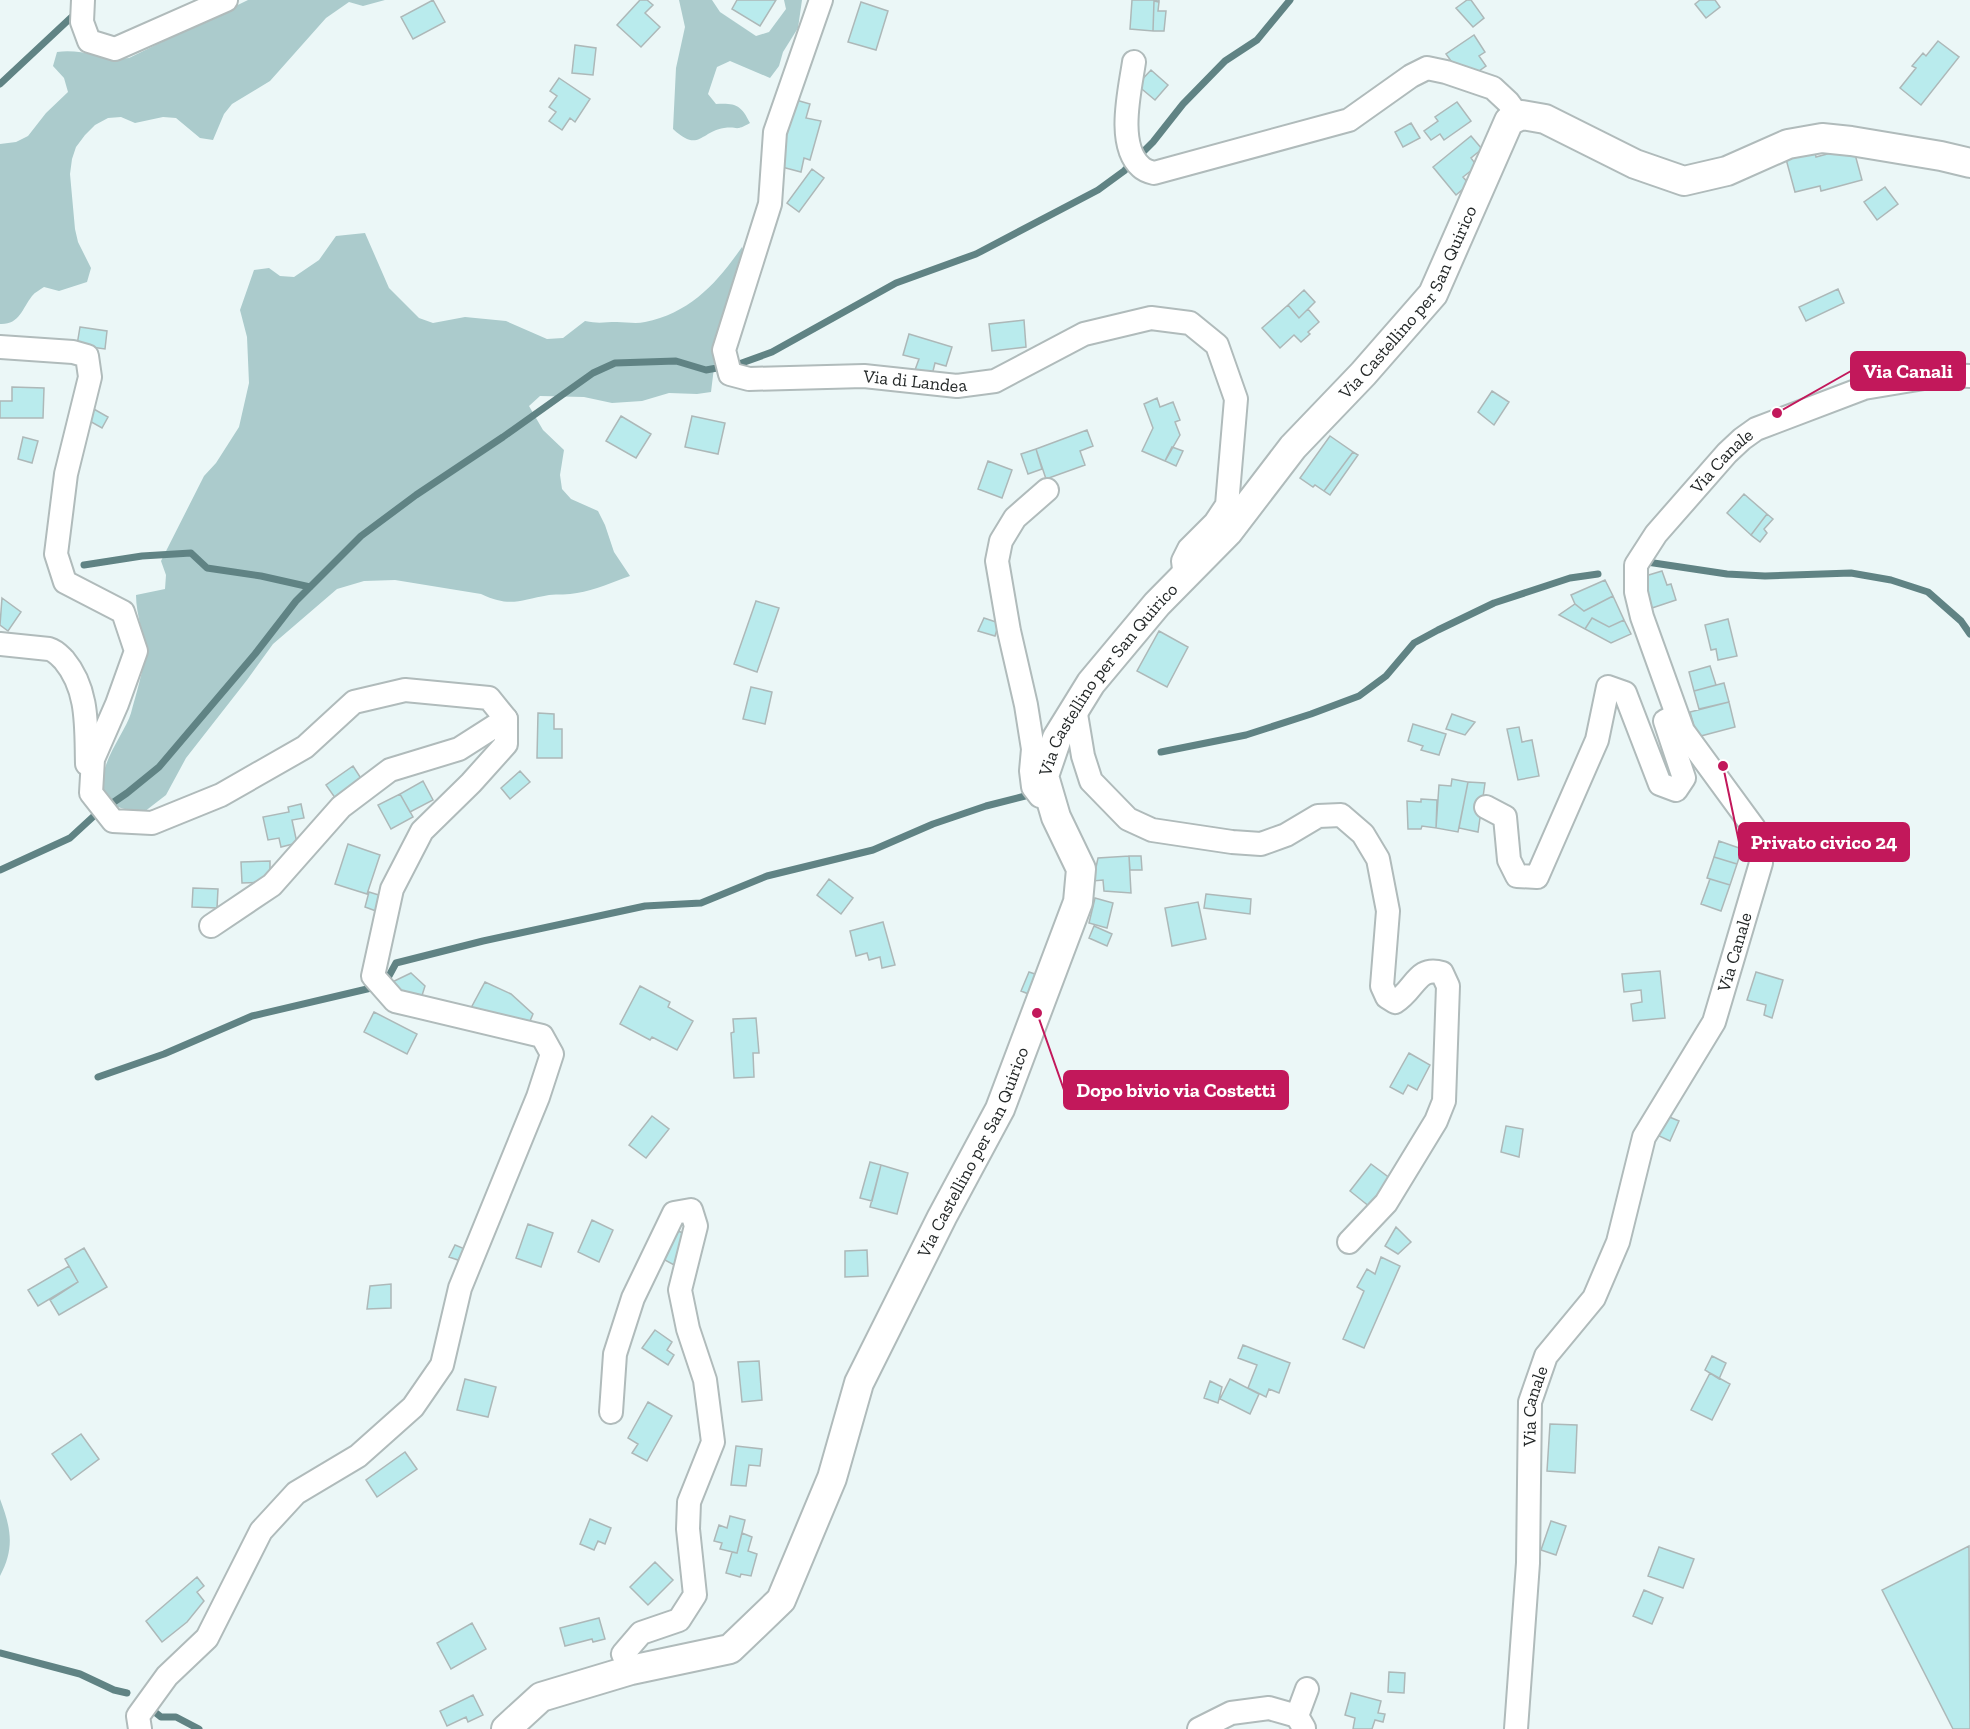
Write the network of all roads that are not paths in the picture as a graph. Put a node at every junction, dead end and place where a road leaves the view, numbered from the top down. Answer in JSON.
{"nodes":[{"id":1,"x":83,"y":0,"type":"edge"},
{"id":2,"x":226,"y":0,"type":"edge"},
{"id":3,"x":821,"y":0,"type":"edge"},
{"id":4,"x":1134,"y":62,"type":"dead end"},
{"id":5,"x":1519,"y":117,"type":"junction"},
{"id":6,"x":1970,"y":163,"type":"edge"},
{"id":7,"x":0,"y":347,"type":"edge"},
{"id":8,"x":1970,"y":376,"type":"edge"},
{"id":9,"x":1047,"y":490,"type":"dead end"},
{"id":10,"x":1185,"y":577,"type":"junction"},
{"id":11,"x":0,"y":644,"type":"edge"},
{"id":12,"x":1075,"y":708,"type":"junction"},
{"id":13,"x":1678,"y":716,"type":"junction"},
{"id":14,"x":506,"y":719,"type":"junction"},
{"id":15,"x":92,"y":777,"type":"junction"},
{"id":16,"x":1053,"y":807,"type":"junction"},
{"id":17,"x":1486,"y":807,"type":"dead end"},
{"id":18,"x":211,"y":926,"type":"dead end"},
{"id":19,"x":1349,"y":1242,"type":"dead end"},
{"id":20,"x":612,"y":1412,"type":"dead end"},
{"id":21,"x":631,"y":1670,"type":"junction"},
{"id":22,"x":1307,"y":1689,"type":"dead end"},
{"id":23,"x":1301,"y":1722,"type":"edge"},
{"id":24,"x":140,"y":1729,"type":"edge"},
{"id":25,"x":506,"y":1729,"type":"edge"},
{"id":26,"x":1199,"y":1729,"type":"edge"},
{"id":27,"x":1516,"y":1729,"type":"edge"}],
"edges":[{"from":1,"to":2,"type":"street"},
{"from":3,"to":10,"type":"street","name":"Via di Landea"},
{"from":4,"to":5,"type":"street"},
{"from":5,"to":6,"type":"street"},
{"from":5,"to":10,"type":"street","name":"Via Castellino per San Quirico"},
{"from":7,"to":15,"type":"street"},
{"from":8,"to":13,"type":"street","name":"Via Canale"},
{"from":9,"to":16,"type":"street"},
{"from":10,"to":12,"type":"street","name":"Via Castellino per San Quirico"},
{"from":11,"to":15,"type":"street"},
{"from":12,"to":16,"type":"street","name":"Via Castellino per San Quirico"},
{"from":12,"to":19,"type":"street"},
{"from":13,"to":17,"type":"street"},
{"from":13,"to":27,"type":"street","name":"Via Canale"},
{"from":14,"to":15,"type":"street"},
{"from":14,"to":18,"type":"street"},
{"from":14,"to":24,"type":"street"},
{"from":16,"to":21,"type":"street","name":"Via Castellino per San Quirico"},
{"from":20,"to":21,"type":"street"},
{"from":21,"to":25,"type":"street","name":"Via Castellino per San Quirico"},
{"from":22,"to":23,"type":"street"},
{"from":23,"to":26,"type":"street"}]}
